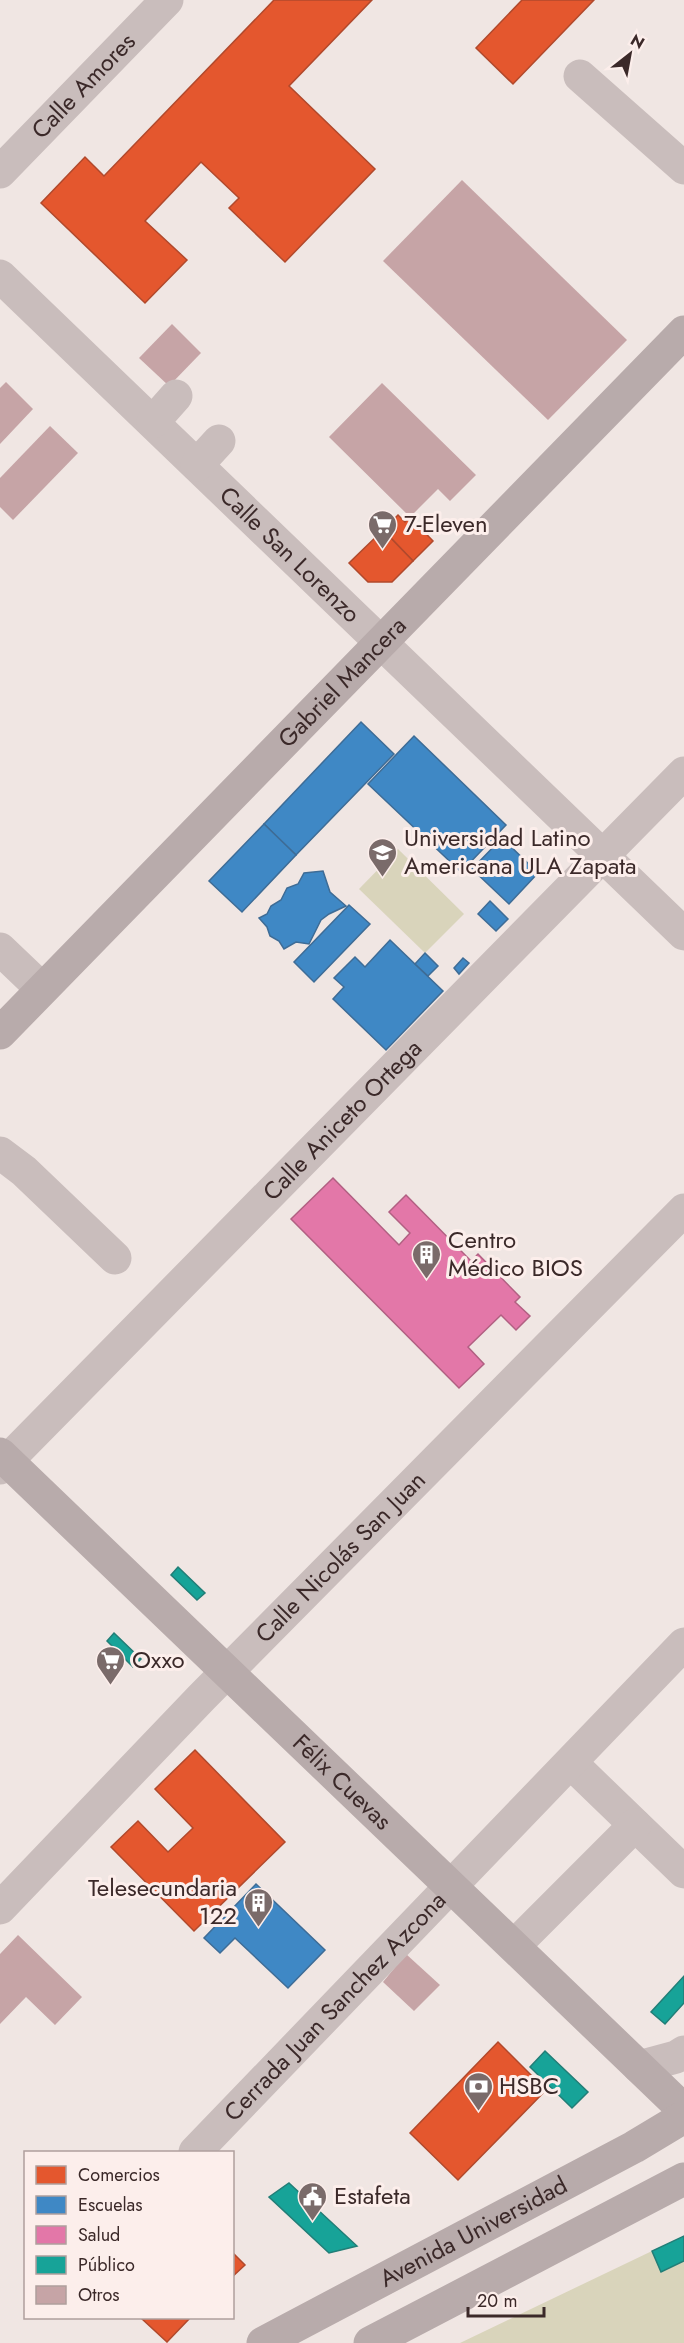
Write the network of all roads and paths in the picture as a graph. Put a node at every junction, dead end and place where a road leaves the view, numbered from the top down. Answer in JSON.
{"nodes":[{"id":1,"x":167,"y":0,"type":"edge"},
{"id":2,"x":580,"y":76,"type":"dead end"},
{"id":3,"x":684,"y":168,"type":"edge"},
{"id":4,"x":0,"y":172,"type":"edge"},
{"id":5,"x":0,"y":276,"type":"edge"},
{"id":6,"x":684,"y":332,"type":"edge"},
{"id":7,"x":176,"y":396,"type":"dead end"},
{"id":8,"x":153,"y":422,"type":"junction"},
{"id":9,"x":219,"y":441,"type":"dead end"},
{"id":10,"x":197,"y":465,"type":"junction"},
{"id":11,"x":381,"y":642,"type":"junction"},
{"id":12,"x":684,"y":773,"type":"edge"},
{"id":13,"x":603,"y":856,"type":"junction"},
{"id":14,"x":684,"y":934,"type":"edge"},
{"id":15,"x":0,"y":949,"type":"edge"},
{"id":16,"x":42,"y":990,"type":"junction"},
{"id":17,"x":0,"y":1033,"type":"edge"},
{"id":18,"x":0,"y":1153,"type":"edge"},
{"id":19,"x":684,"y":1210,"type":"edge"},
{"id":20,"x":115,"y":1258,"type":"dead end"},
{"id":21,"x":2,"y":1461,"type":"edge"},
{"id":22,"x":684,"y":1644,"type":"edge"},
{"id":23,"x":227,"y":1672,"type":"junction"},
{"id":24,"x":571,"y":1763,"type":"junction"},
{"id":25,"x":635,"y":1825,"type":"junction"},
{"id":26,"x":684,"y":1872,"type":"edge"},
{"id":27,"x":450,"y":1886,"type":"junction"},
{"id":28,"x":0,"y":1908,"type":"edge"},
{"id":29,"x":514,"y":1946,"type":"junction"},
{"id":30,"x":684,"y":2052,"type":"edge"},
{"id":31,"x":639,"y":2067,"type":"junction"},
{"id":32,"x":684,"y":2110,"type":"edge"},
{"id":33,"x":684,"y":2117,"type":"edge"},
{"id":34,"x":196,"y":2151,"type":"edge"},
{"id":35,"x":684,"y":2179,"type":"edge"},
{"id":36,"x":263,"y":2343,"type":"edge"},
{"id":37,"x":370,"y":2343,"type":"edge"}],
"edges":[{"from":1,"to":4,"type":"street","name":"Calle Amores"},
{"from":2,"to":3,"type":"street"},
{"from":5,"to":8,"type":"street","name":"Calle San Lorenzo"},
{"from":6,"to":11,"type":"main road","name":"Gabriel Mancera"},
{"from":7,"to":8,"type":"street"},
{"from":8,"to":10,"type":"street","name":"Calle San Lorenzo"},
{"from":9,"to":10,"type":"street"},
{"from":10,"to":11,"type":"street","name":"Calle San Lorenzo"},
{"from":11,"to":13,"type":"street","name":"Calle San Lorenzo"},
{"from":11,"to":16,"type":"main road","name":"Gabriel Mancera"},
{"from":12,"to":13,"type":"street","name":"Calle Aniceto Ortega"},
{"from":13,"to":14,"type":"street","name":"Calle San Lorenzo"},
{"from":13,"to":21,"type":"street","name":"Calle Aniceto Ortega"},
{"from":15,"to":16,"type":"street"},
{"from":16,"to":17,"type":"main road","name":"Gabriel Mancera"},
{"from":18,"to":20,"type":"street"},
{"from":19,"to":23,"type":"street","name":"Calle Nicolás San Juan"},
{"from":21,"to":23,"type":"main road","name":"Félix Cuevas"},
{"from":22,"to":24,"type":"street","name":"Cerrada Juan Sanchez Azcona"},
{"from":23,"to":27,"type":"main road","name":"Félix Cuevas"},
{"from":23,"to":28,"type":"street","name":"Calle Nicolás San Juan"},
{"from":24,"to":25,"type":"street"},
{"from":24,"to":27,"type":"street","name":"Cerrada Juan Sanchez Azcona"},
{"from":25,"to":26,"type":"street"},
{"from":25,"to":29,"type":"street"},
{"from":27,"to":29,"type":"main road","name":"Félix Cuevas"},
{"from":27,"to":34,"type":"street","name":"Cerrada Juan Sanchez Azcona"},
{"from":29,"to":31,"type":"main road","name":"Félix Cuevas"},
{"from":30,"to":31,"type":"street"},
{"from":31,"to":32,"type":"main road","name":"Félix Cuevas"},
{"from":33,"to":36,"type":"main road","name":"Avenida Universidad"},
{"from":35,"to":37,"type":"main road","name":"Avenida Universidad"}]}
